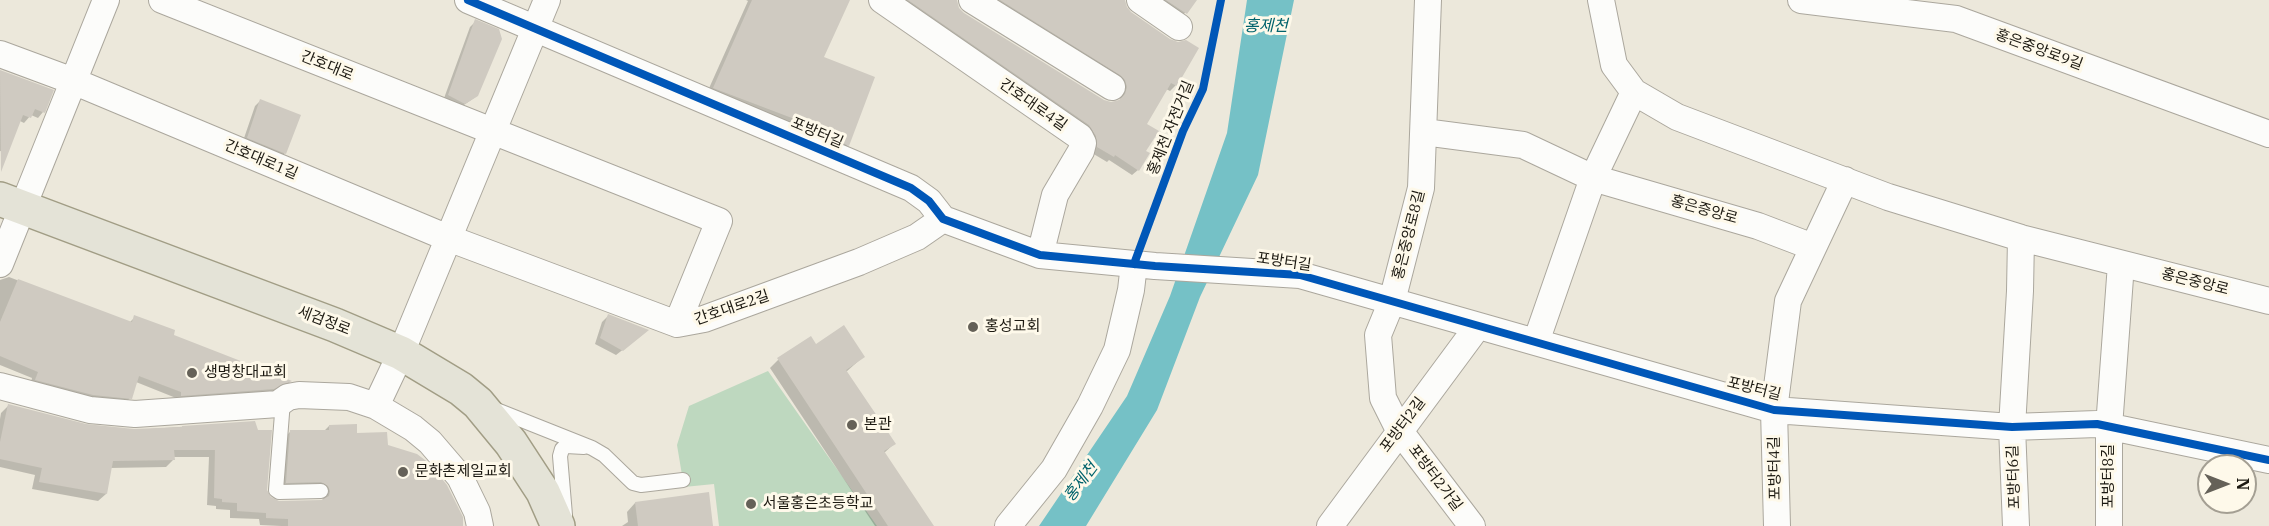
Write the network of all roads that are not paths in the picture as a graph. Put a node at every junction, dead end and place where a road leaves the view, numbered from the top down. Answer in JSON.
{"nodes":[{"id":1,"x":106,"y":0,"type":"edge"},
{"id":2,"x":162,"y":0,"type":"edge"},
{"id":3,"x":468,"y":0,"type":"edge"},
{"id":4,"x":547,"y":0,"type":"edge"},
{"id":5,"x":882,"y":0,"type":"edge"},
{"id":6,"x":972,"y":0,"type":"edge"},
{"id":7,"x":1140,"y":0,"type":"edge"},
{"id":8,"x":1428,"y":0,"type":"edge"},
{"id":9,"x":1601,"y":0,"type":"edge"},
{"id":10,"x":1801,"y":0,"type":"edge"},
{"id":11,"x":1179,"y":27,"type":"dead end"},
{"id":12,"x":535,"y":29,"type":"junction"},
{"id":13,"x":0,"y":54,"type":"edge"},
{"id":14,"x":73,"y":81,"type":"junction"},
{"id":15,"x":1112,"y":87,"type":"dead end"},
{"id":16,"x":1634,"y":92,"type":"junction"},
{"id":17,"x":493,"y":131,"type":"junction"},
{"id":18,"x":1424,"y":132,"type":"junction"},
{"id":19,"x":2269,"y":134,"type":"edge"},
{"id":20,"x":1593,"y":178,"type":"junction"},
{"id":21,"x":1845,"y":180,"type":"junction"},
{"id":22,"x":11,"y":203,"type":"edge"},
{"id":23,"x":943,"y":219,"type":"junction"},
{"id":24,"x":448,"y":238,"type":"junction"},
{"id":25,"x":2021,"y":238,"type":"junction"},
{"id":26,"x":1813,"y":247,"type":"junction"},
{"id":27,"x":1040,"y":255,"type":"junction"},
{"id":28,"x":0,"y":264,"type":"edge"},
{"id":29,"x":2121,"y":264,"type":"junction"},
{"id":30,"x":1144,"y":265,"type":"junction"},
{"id":31,"x":1392,"y":301,"type":"junction"},
{"id":32,"x":2269,"y":301,"type":"edge"},
{"id":33,"x":676,"y":324,"type":"junction"},
{"id":34,"x":1478,"y":326,"type":"junction"},
{"id":35,"x":1536,"y":342,"type":"junction"},
{"id":36,"x":401,"y":352,"type":"junction"},
{"id":37,"x":0,"y":388,"type":"edge"},
{"id":38,"x":284,"y":402,"type":"junction"},
{"id":39,"x":478,"y":403,"type":"junction"},
{"id":40,"x":376,"y":406,"type":"junction"},
{"id":41,"x":1774,"y":410,"type":"junction"},
{"id":42,"x":2012,"y":427,"type":"junction"},
{"id":43,"x":2109,"y":427,"type":"junction"},
{"id":44,"x":1399,"y":430,"type":"junction"},
{"id":45,"x":592,"y":448,"type":"junction"},
{"id":46,"x":2269,"y":460,"type":"edge"},
{"id":47,"x":683,"y":480,"type":"dead end"},
{"id":48,"x":321,"y":491,"type":"dead end"},
{"id":49,"x":480,"y":526,"type":"edge"},
{"id":50,"x":558,"y":526,"type":"edge"},
{"id":51,"x":565,"y":526,"type":"edge"},
{"id":52,"x":1008,"y":526,"type":"edge"},
{"id":53,"x":1330,"y":526,"type":"edge"},
{"id":54,"x":1472,"y":526,"type":"edge"},
{"id":55,"x":1777,"y":526,"type":"edge"},
{"id":56,"x":2016,"y":526,"type":"edge"},
{"id":57,"x":2109,"y":526,"type":"edge"}],
"edges":[{"from":1,"to":14,"type":"street"},
{"from":2,"to":17,"type":"street","name":"간호대로"},
{"from":3,"to":12,"type":"street","name":"포방터길"},
{"from":4,"to":12,"type":"street"},
{"from":5,"to":27,"type":"street","name":"간호대로4길"},
{"from":6,"to":15,"type":"street"},
{"from":7,"to":11,"type":"street"},
{"from":8,"to":18,"type":"street","name":"홍은중앙로8길"},
{"from":9,"to":16,"type":"street","name":"홍은중앙로"},
{"from":10,"to":19,"type":"street","name":"홍은중앙로9길"},
{"from":12,"to":17,"type":"street"},
{"from":12,"to":23,"type":"street","name":"포방터길"},
{"from":13,"to":14,"type":"street","name":"간호대로1길"},
{"from":14,"to":22,"type":"street"},
{"from":14,"to":24,"type":"street","name":"간호대로1길"},
{"from":16,"to":20,"type":"street"},
{"from":16,"to":21,"type":"street","name":"홍은중앙로"},
{"from":17,"to":24,"type":"street"},
{"from":17,"to":33,"type":"street","name":"간호대로"},
{"from":18,"to":20,"type":"street"},
{"from":18,"to":31,"type":"street","name":"홍은중앙로8길"},
{"from":20,"to":26,"type":"street","name":"홍은중앙로"},
{"from":20,"to":35,"type":"street"},
{"from":21,"to":25,"type":"street","name":"홍은중앙로"},
{"from":21,"to":26,"type":"street"},
{"from":22,"to":28,"type":"street"},
{"from":22,"to":36,"type":"main road","name":"세검정로"},
{"from":23,"to":27,"type":"street","name":"포방터길"},
{"from":23,"to":33,"type":"street","name":"간호대로2길"},
{"from":24,"to":33,"type":"street","name":"간호대로2길"},
{"from":24,"to":36,"type":"street"},
{"from":25,"to":29,"type":"street","name":"홍은중앙로"},
{"from":25,"to":42,"type":"street"},
{"from":26,"to":41,"type":"street"},
{"from":27,"to":30,"type":"street","name":"포방터길"},
{"from":29,"to":32,"type":"street","name":"홍은중앙로"},
{"from":29,"to":43,"type":"street"},
{"from":30,"to":31,"type":"street","name":"포방터길"},
{"from":30,"to":52,"type":"street"},
{"from":31,"to":34,"type":"street","name":"포방터길"},
{"from":31,"to":44,"type":"street"},
{"from":34,"to":35,"type":"street","name":"포방터길"},
{"from":34,"to":44,"type":"street","name":"포방터2길"},
{"from":35,"to":41,"type":"street","name":"포방터길"},
{"from":36,"to":39,"type":"main road","name":"세검정로"},
{"from":36,"to":40,"type":"street"},
{"from":37,"to":38,"type":"street"},
{"from":38,"to":40,"type":"street"},
{"from":38,"to":48,"type":"lane"},
{"from":39,"to":45,"type":"lane"},
{"from":39,"to":50,"type":"main road","name":"세검정로"},
{"from":40,"to":49,"type":"street"},
{"from":41,"to":42,"type":"street","name":"포방터길"},
{"from":41,"to":55,"type":"street","name":"포방터4길"},
{"from":42,"to":43,"type":"street","name":"포방터길"},
{"from":42,"to":56,"type":"street","name":"포방터6길"},
{"from":43,"to":46,"type":"street","name":"포방터길"},
{"from":43,"to":57,"type":"street","name":"포방터8길"},
{"from":44,"to":53,"type":"street","name":"포방터2길"},
{"from":44,"to":54,"type":"street","name":"포방터2가길"},
{"from":45,"to":47,"type":"lane"},
{"from":45,"to":51,"type":"lane"}]}
